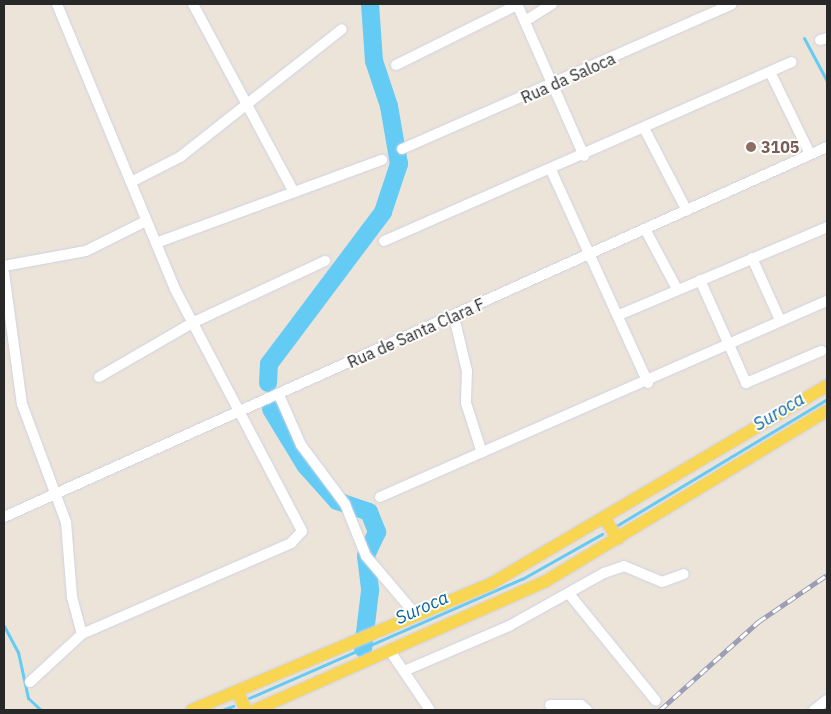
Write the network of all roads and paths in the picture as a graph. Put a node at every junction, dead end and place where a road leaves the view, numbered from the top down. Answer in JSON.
{"nodes":[{"id":1,"x":57,"y":4,"type":"edge"},
{"id":2,"x":193,"y":4,"type":"edge"},
{"id":3,"x":517,"y":4,"type":"edge"},
{"id":4,"x":552,"y":4,"type":"edge"},
{"id":5,"x":732,"y":4,"type":"edge"},
{"id":6,"x":525,"y":21,"type":"junction"},
{"id":7,"x":342,"y":29,"type":"dead end"},
{"id":8,"x":791,"y":62,"type":"dead end"},
{"id":9,"x":396,"y":65,"type":"dead end"},
{"id":10,"x":770,"y":72,"type":"junction"},
{"id":11,"x":556,"y":84,"type":"junction"},
{"id":12,"x":249,"y":104,"type":"junction"},
{"id":13,"x":644,"y":128,"type":"junction"},
{"id":14,"x":827,"y":147,"type":"edge"},
{"id":15,"x":402,"y":149,"type":"dead end"},
{"id":16,"x":810,"y":154,"type":"junction"},
{"id":17,"x":584,"y":156,"type":"junction"},
{"id":18,"x":382,"y":160,"type":"dead end"},
{"id":19,"x":551,"y":170,"type":"junction"},
{"id":20,"x":131,"y":182,"type":"junction"},
{"id":21,"x":294,"y":192,"type":"junction"},
{"id":22,"x":687,"y":211,"type":"junction"},
{"id":23,"x":146,"y":221,"type":"junction"},
{"id":24,"x":827,"y":227,"type":"edge"},
{"id":25,"x":645,"y":228,"type":"junction"},
{"id":26,"x":384,"y":241,"type":"dead end"},
{"id":27,"x":156,"y":243,"type":"junction"},
{"id":28,"x":590,"y":255,"type":"junction"},
{"id":29,"x":752,"y":258,"type":"junction"},
{"id":30,"x":325,"y":261,"type":"dead end"},
{"id":31,"x":4,"y":266,"type":"edge"},
{"id":32,"x":4,"y":273,"type":"edge"},
{"id":33,"x":700,"y":280,"type":"junction"},
{"id":34,"x":677,"y":289,"type":"junction"},
{"id":35,"x":827,"y":301,"type":"edge"},
{"id":36,"x":618,"y":315,"type":"junction"},
{"id":37,"x":454,"y":317,"type":"junction"},
{"id":38,"x":780,"y":320,"type":"junction"},
{"id":39,"x":192,"y":323,"type":"junction"},
{"id":40,"x":729,"y":345,"type":"junction"},
{"id":41,"x":821,"y":352,"type":"dead end"},
{"id":42,"x":100,"y":377,"type":"dead end"},
{"id":43,"x":648,"y":383,"type":"junction"},
{"id":44,"x":827,"y":386,"type":"edge"},
{"id":45,"x":279,"y":395,"type":"junction"},
{"id":46,"x":827,"y":410,"type":"edge"},
{"id":47,"x":242,"y":413,"type":"junction"},
{"id":48,"x":482,"y":453,"type":"junction"},
{"id":49,"x":56,"y":494,"type":"junction"},
{"id":50,"x":380,"y":497,"type":"dead end"},
{"id":51,"x":4,"y":517,"type":"edge"},
{"id":52,"x":604,"y":518,"type":"junction"},
{"id":53,"x":618,"y":539,"type":"junction"},
{"id":54,"x":684,"y":574,"type":"dead end"},
{"id":55,"x":570,"y":595,"type":"junction"},
{"id":56,"x":416,"y":615,"type":"junction"},
{"id":57,"x":82,"y":634,"type":"junction"},
{"id":58,"x":390,"y":651,"type":"junction"},
{"id":59,"x":404,"y":671,"type":"junction"},
{"id":60,"x":30,"y":682,"type":"dead end"},
{"id":61,"x":238,"y":691,"type":"junction"},
{"id":62,"x":827,"y":700,"type":"edge"},
{"id":63,"x":656,"y":701,"type":"dead end"},
{"id":64,"x":550,"y":705,"type":"dead end"},
{"id":65,"x":192,"y":710,"type":"edge"},
{"id":66,"x":246,"y":710,"type":"edge"},
{"id":67,"x":255,"y":710,"type":"edge"},
{"id":68,"x":430,"y":710,"type":"edge"},
{"id":69,"x":587,"y":710,"type":"edge"},
{"id":70,"x":814,"y":710,"type":"edge"}],
"edges":[{"from":1,"to":20,"type":"street"},
{"from":2,"to":12,"type":"street"},
{"from":3,"to":6,"type":"street"},
{"from":3,"to":9,"type":"street"},
{"from":4,"to":6,"type":"street"},
{"from":5,"to":11,"type":"street","name":"Rua da Saloca"},
{"from":6,"to":11,"type":"street"},
{"from":7,"to":12,"type":"street"},
{"from":8,"to":10,"type":"street"},
{"from":10,"to":13,"type":"street"},
{"from":10,"to":16,"type":"street"},
{"from":11,"to":15,"type":"street","name":"Rua da Saloca"},
{"from":11,"to":17,"type":"street"},
{"from":12,"to":20,"type":"street"},
{"from":12,"to":21,"type":"street"},
{"from":13,"to":17,"type":"street"},
{"from":13,"to":22,"type":"street"},
{"from":14,"to":16,"type":"street","name":"Rua de Santa Clara F"},
{"from":16,"to":22,"type":"street","name":"Rua de Santa Clara F"},
{"from":17,"to":19,"type":"street"},
{"from":18,"to":21,"type":"street"},
{"from":19,"to":26,"type":"street"},
{"from":19,"to":28,"type":"street"},
{"from":20,"to":23,"type":"street"},
{"from":21,"to":27,"type":"street"},
{"from":22,"to":25,"type":"street","name":"Rua de Santa Clara F"},
{"from":23,"to":27,"type":"street"},
{"from":23,"to":31,"type":"street"},
{"from":24,"to":29,"type":"street"},
{"from":25,"to":28,"type":"street","name":"Rua de Santa Clara F"},
{"from":25,"to":34,"type":"street"},
{"from":27,"to":39,"type":"street"},
{"from":28,"to":36,"type":"street"},
{"from":28,"to":37,"type":"street","name":"Rua de Santa Clara F"},
{"from":29,"to":33,"type":"street"},
{"from":29,"to":38,"type":"street"},
{"from":30,"to":39,"type":"street"},
{"from":32,"to":49,"type":"street"},
{"from":33,"to":34,"type":"street"},
{"from":33,"to":40,"type":"street"},
{"from":34,"to":36,"type":"street"},
{"from":35,"to":38,"type":"street"},
{"from":36,"to":43,"type":"street"},
{"from":37,"to":45,"type":"street","name":"Rua de Santa Clara F"},
{"from":37,"to":48,"type":"street"},
{"from":38,"to":40,"type":"street"},
{"from":39,"to":42,"type":"street"},
{"from":39,"to":47,"type":"street"},
{"from":40,"to":41,"type":"street"},
{"from":40,"to":43,"type":"street"},
{"from":43,"to":48,"type":"street"},
{"from":44,"to":52,"type":"main road"},
{"from":45,"to":47,"type":"street","name":"Rua de Santa Clara F"},
{"from":45,"to":56,"type":"street"},
{"from":46,"to":53,"type":"main road"},
{"from":47,"to":49,"type":"street","name":"Rua de Santa Clara F"},
{"from":47,"to":57,"type":"street"},
{"from":48,"to":50,"type":"street"},
{"from":49,"to":51,"type":"street","name":"Rua de Santa Clara F"},
{"from":49,"to":57,"type":"street"},
{"from":52,"to":53,"type":"main road"},
{"from":52,"to":56,"type":"main road"},
{"from":53,"to":58,"type":"main road"},
{"from":54,"to":55,"type":"street"},
{"from":55,"to":59,"type":"street"},
{"from":55,"to":63,"type":"street"},
{"from":56,"to":61,"type":"main road"},
{"from":57,"to":60,"type":"street"},
{"from":58,"to":59,"type":"street"},
{"from":58,"to":67,"type":"main road"},
{"from":59,"to":68,"type":"street"},
{"from":61,"to":65,"type":"main road"},
{"from":61,"to":66,"type":"main road"},
{"from":62,"to":70,"type":"street"},
{"from":64,"to":69,"type":"street"}]}
